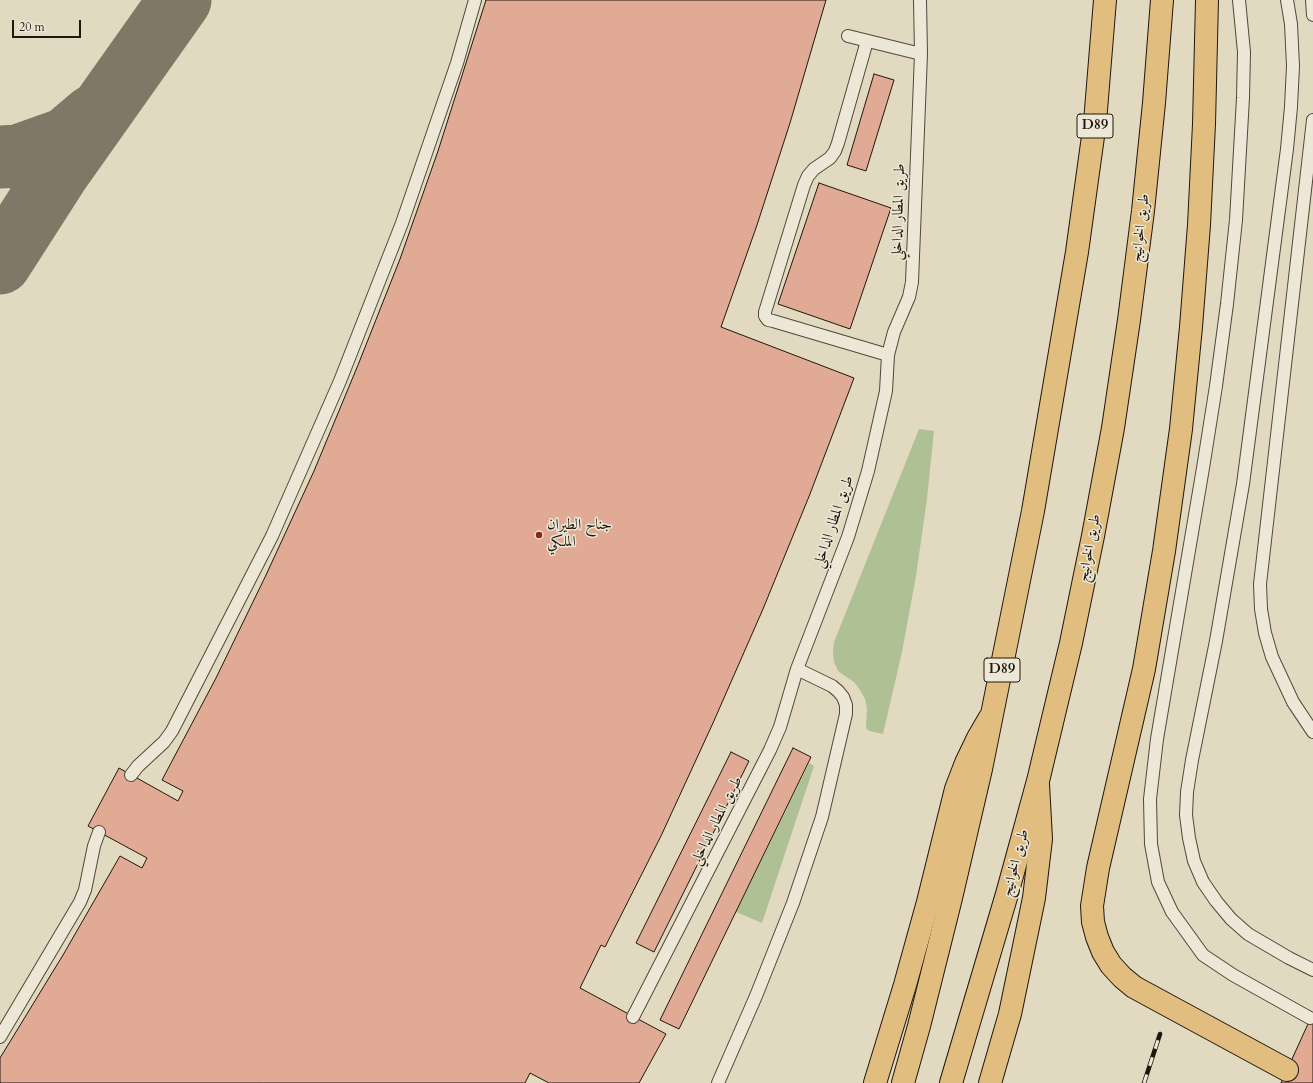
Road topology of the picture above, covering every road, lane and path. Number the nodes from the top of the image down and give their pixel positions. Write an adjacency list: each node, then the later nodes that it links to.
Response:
1 (475, 0): 18 (lane)
2 (920, 0): 12 (lane, طريق المطار الداخلي)
3 (1104, 0): 16 (main road, D89)
4 (1162, 0): 19 (main road, طريق الخوانيج)
5 (1206, 0): 25 (main road)
6 (1239, 0): 23 (lane)
7 (1287, 0): 21 (lane)
8 (1312, 0): 9 (lane)
9 (1313, 15)
10 (848, 36): 11 (lane)
11 (867, 41): 12 (lane); 14 (lane)
12 (921, 54): 14 (lane, طريق المطار الداخلي)
13 (1313, 120): 17 (lane)
14 (888, 355): 15 (lane, طريق المطار الداخلي)
15 (797, 669): 22 (lane, طريق المطار الداخلي); 26 (lane)
16 (993, 713): 27 (main road); 28 (main road, D89)
17 (1313, 732)
18 (131, 775)
19 (1038, 781): 29 (main road, طريق الخوانيج); 30 (main road)
20 (99, 832): 24 (lane)
21 (1313, 970)
22 (633, 1017)
23 (1310, 1018)
24 (0, 1037)
25 (1287, 1070)
26 (718, 1083)
27 (875, 1083)
28 (904, 1083)
29 (951, 1083)
30 (990, 1083)

